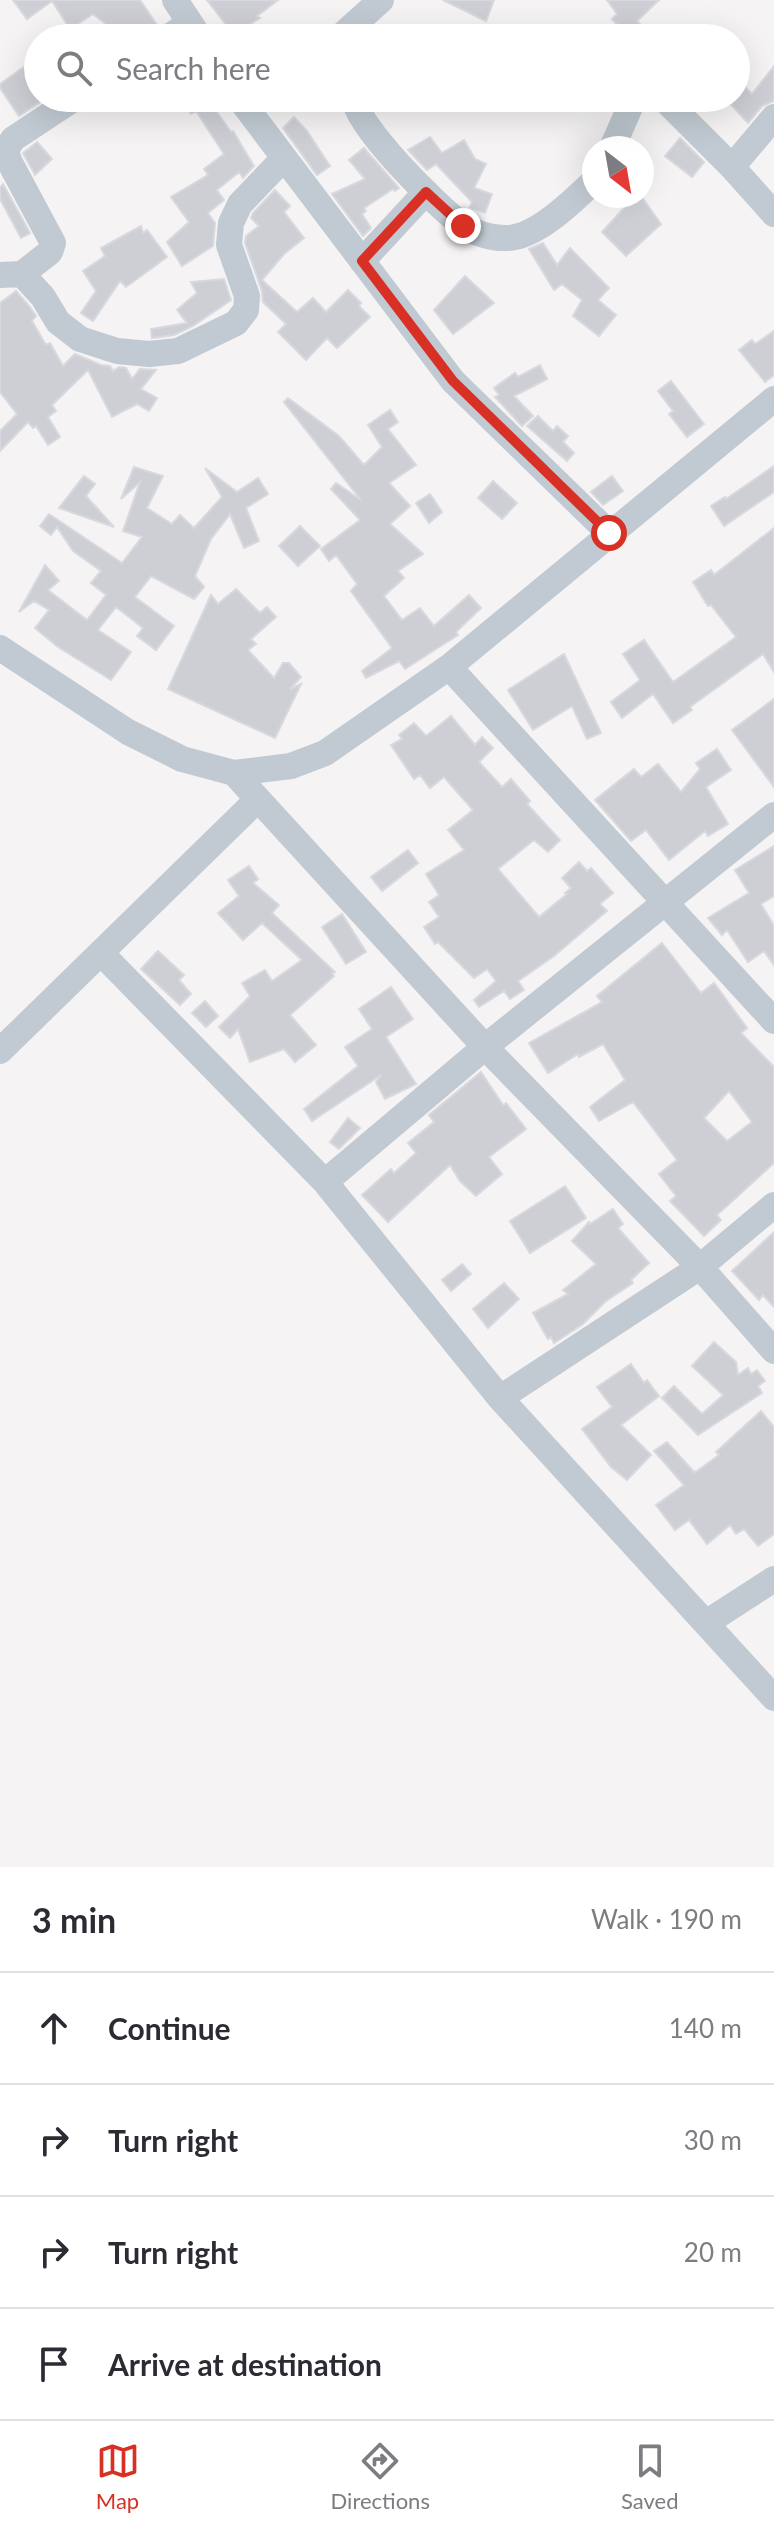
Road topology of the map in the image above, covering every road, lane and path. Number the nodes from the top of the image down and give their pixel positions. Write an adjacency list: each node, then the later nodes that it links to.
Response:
1 (175, 0): 3 (street)
2 (381, 0): 4 (street)
3 (191, 24)
4 (357, 24)
5 (54, 112): 18 (street)
6 (256, 112): 12 (street)
7 (359, 112): 14 (street)
8 (628, 112): 11 (street)
9 (677, 112): 13 (street)
10 (774, 117): 13 (street)
11 (617, 136)
12 (283, 159): 17 (street); 18 (street)
13 (732, 167): 16 (street)
14 (426, 192): 15 (street); 17 (street)
15 (582, 192)
16 (774, 214)
17 (362, 261): 20 (street)
18 (11, 274)
19 (774, 399): 20 (street)
20 (609, 533): 22 (street)
21 (0, 648): 23 (street)
22 (449, 667): 23 (street); 26 (street)
23 (234, 773): 24 (street)
24 (258, 799): 27 (street); 29 (street)
25 (774, 815): 26 (street)
26 (665, 903): 28 (street); 29 (street)
27 (101, 953): 30 (street); 31 (street)
28 (774, 1021)
29 (485, 1047): 31 (street); 33 (street)
30 (0, 1051)
31 (325, 1182): 35 (street)
32 (774, 1205): 33 (street)
33 (700, 1267): 34 (street); 35 (street)
34 (774, 1351)
35 (500, 1398): 37 (street)
36 (774, 1579): 37 (street)
37 (706, 1623): 38 (street)
38 (774, 1698)

